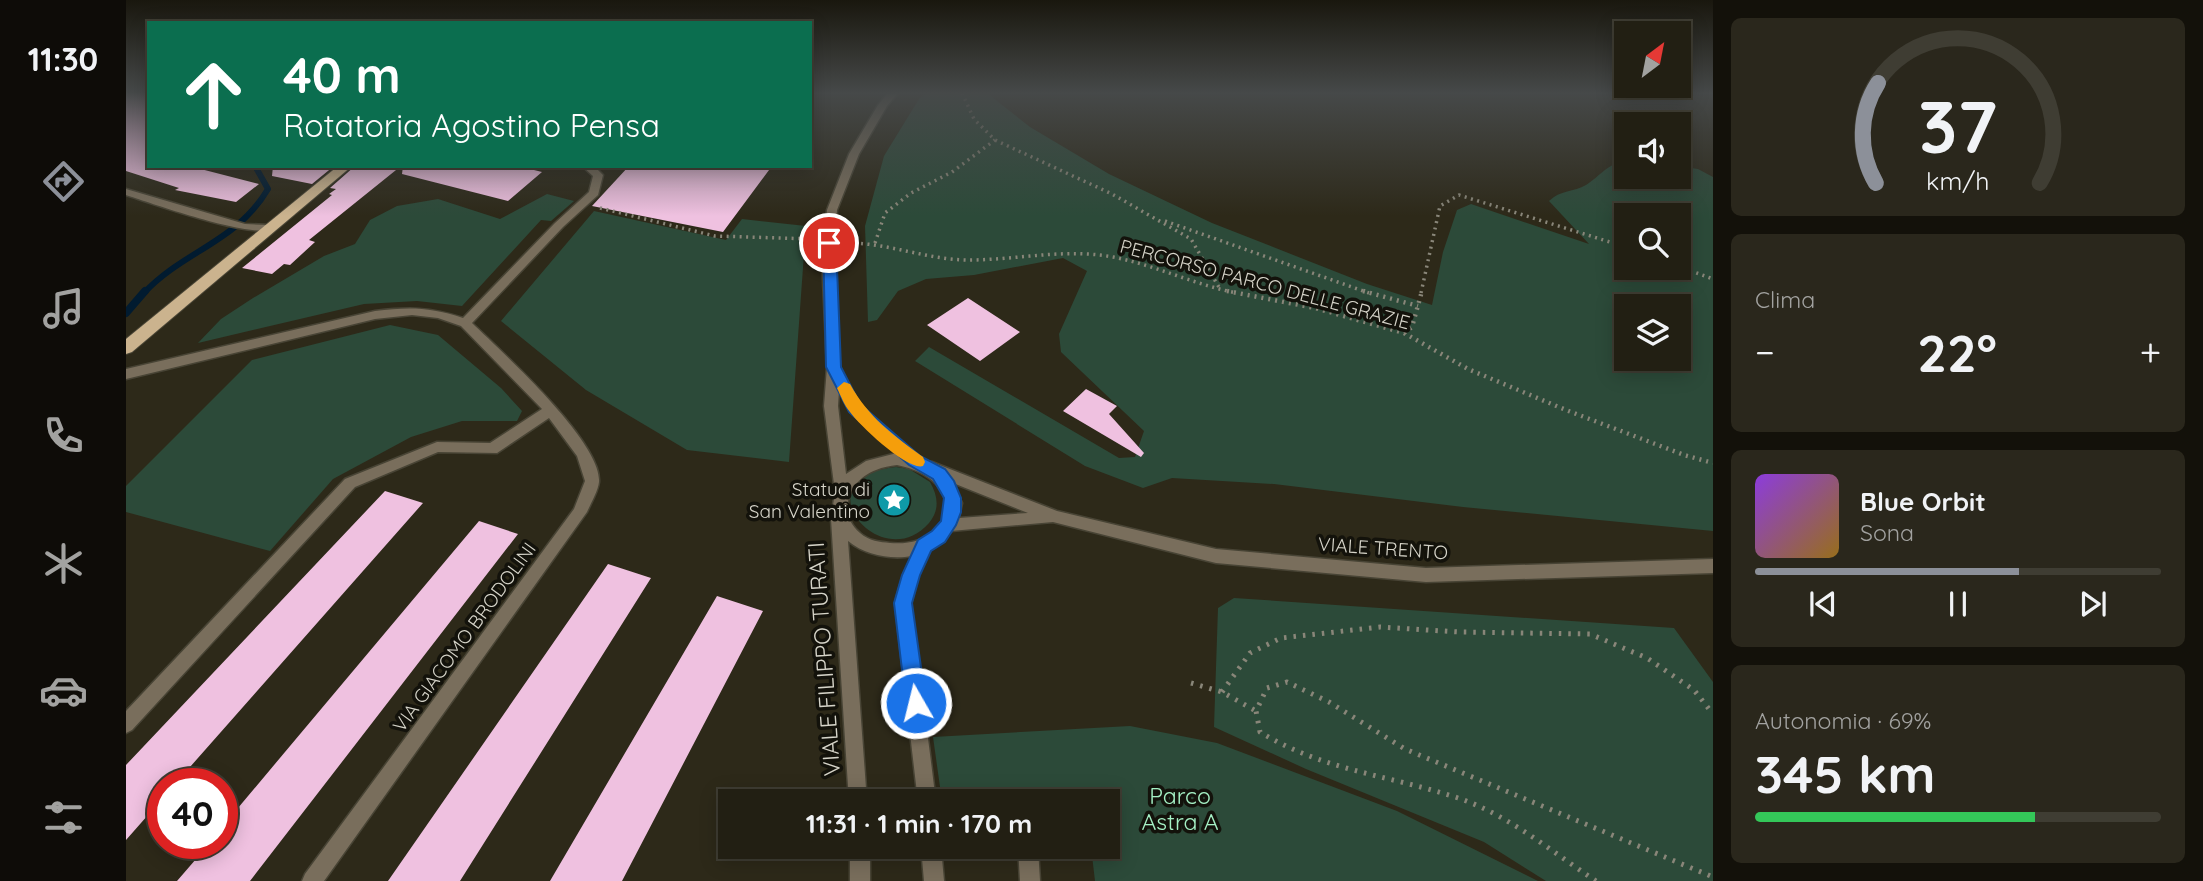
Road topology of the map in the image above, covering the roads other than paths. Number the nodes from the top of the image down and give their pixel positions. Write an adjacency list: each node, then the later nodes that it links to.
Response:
1 (866, 134): 8 (street)
2 (344, 168): 5 (main road)
3 (589, 168): 6 (street)
4 (126, 192): 5 (street)
5 (269, 228): 7 (main road)
6 (465, 323): 9 (street, VIA GIACOMO BRODOLINI); 10 (street, VIA GIACOMO BRODOLINI)
7 (126, 348)
8 (834, 367): 11 (street); 12 (street)
9 (126, 374)
10 (551, 410): 18 (street); 24 (street, VIA GIACOMO BRODOLINI)
11 (921, 463): 12 (street); 14 (street, VIALE TRENTO); 15 (street)
12 (841, 490): 13 (street)
13 (838, 514): 16 (street); 19 (street, VIALE FILIPPO TURATI)
14 (1055, 517): 15 (street, VIALE TRENTO); 17 (street, VIALE TRENTO)
15 (948, 525): 16 (street)
16 (925, 545): 20 (street)
17 (1713, 566)
18 (126, 724)
19 (857, 789)
20 (925, 789)
21 (860, 859): 25 (street)
22 (932, 859): 26 (street)
23 (1029, 859): 27 (street)
24 (313, 881)
25 (860, 881)
26 (934, 881)
27 (1030, 881)

